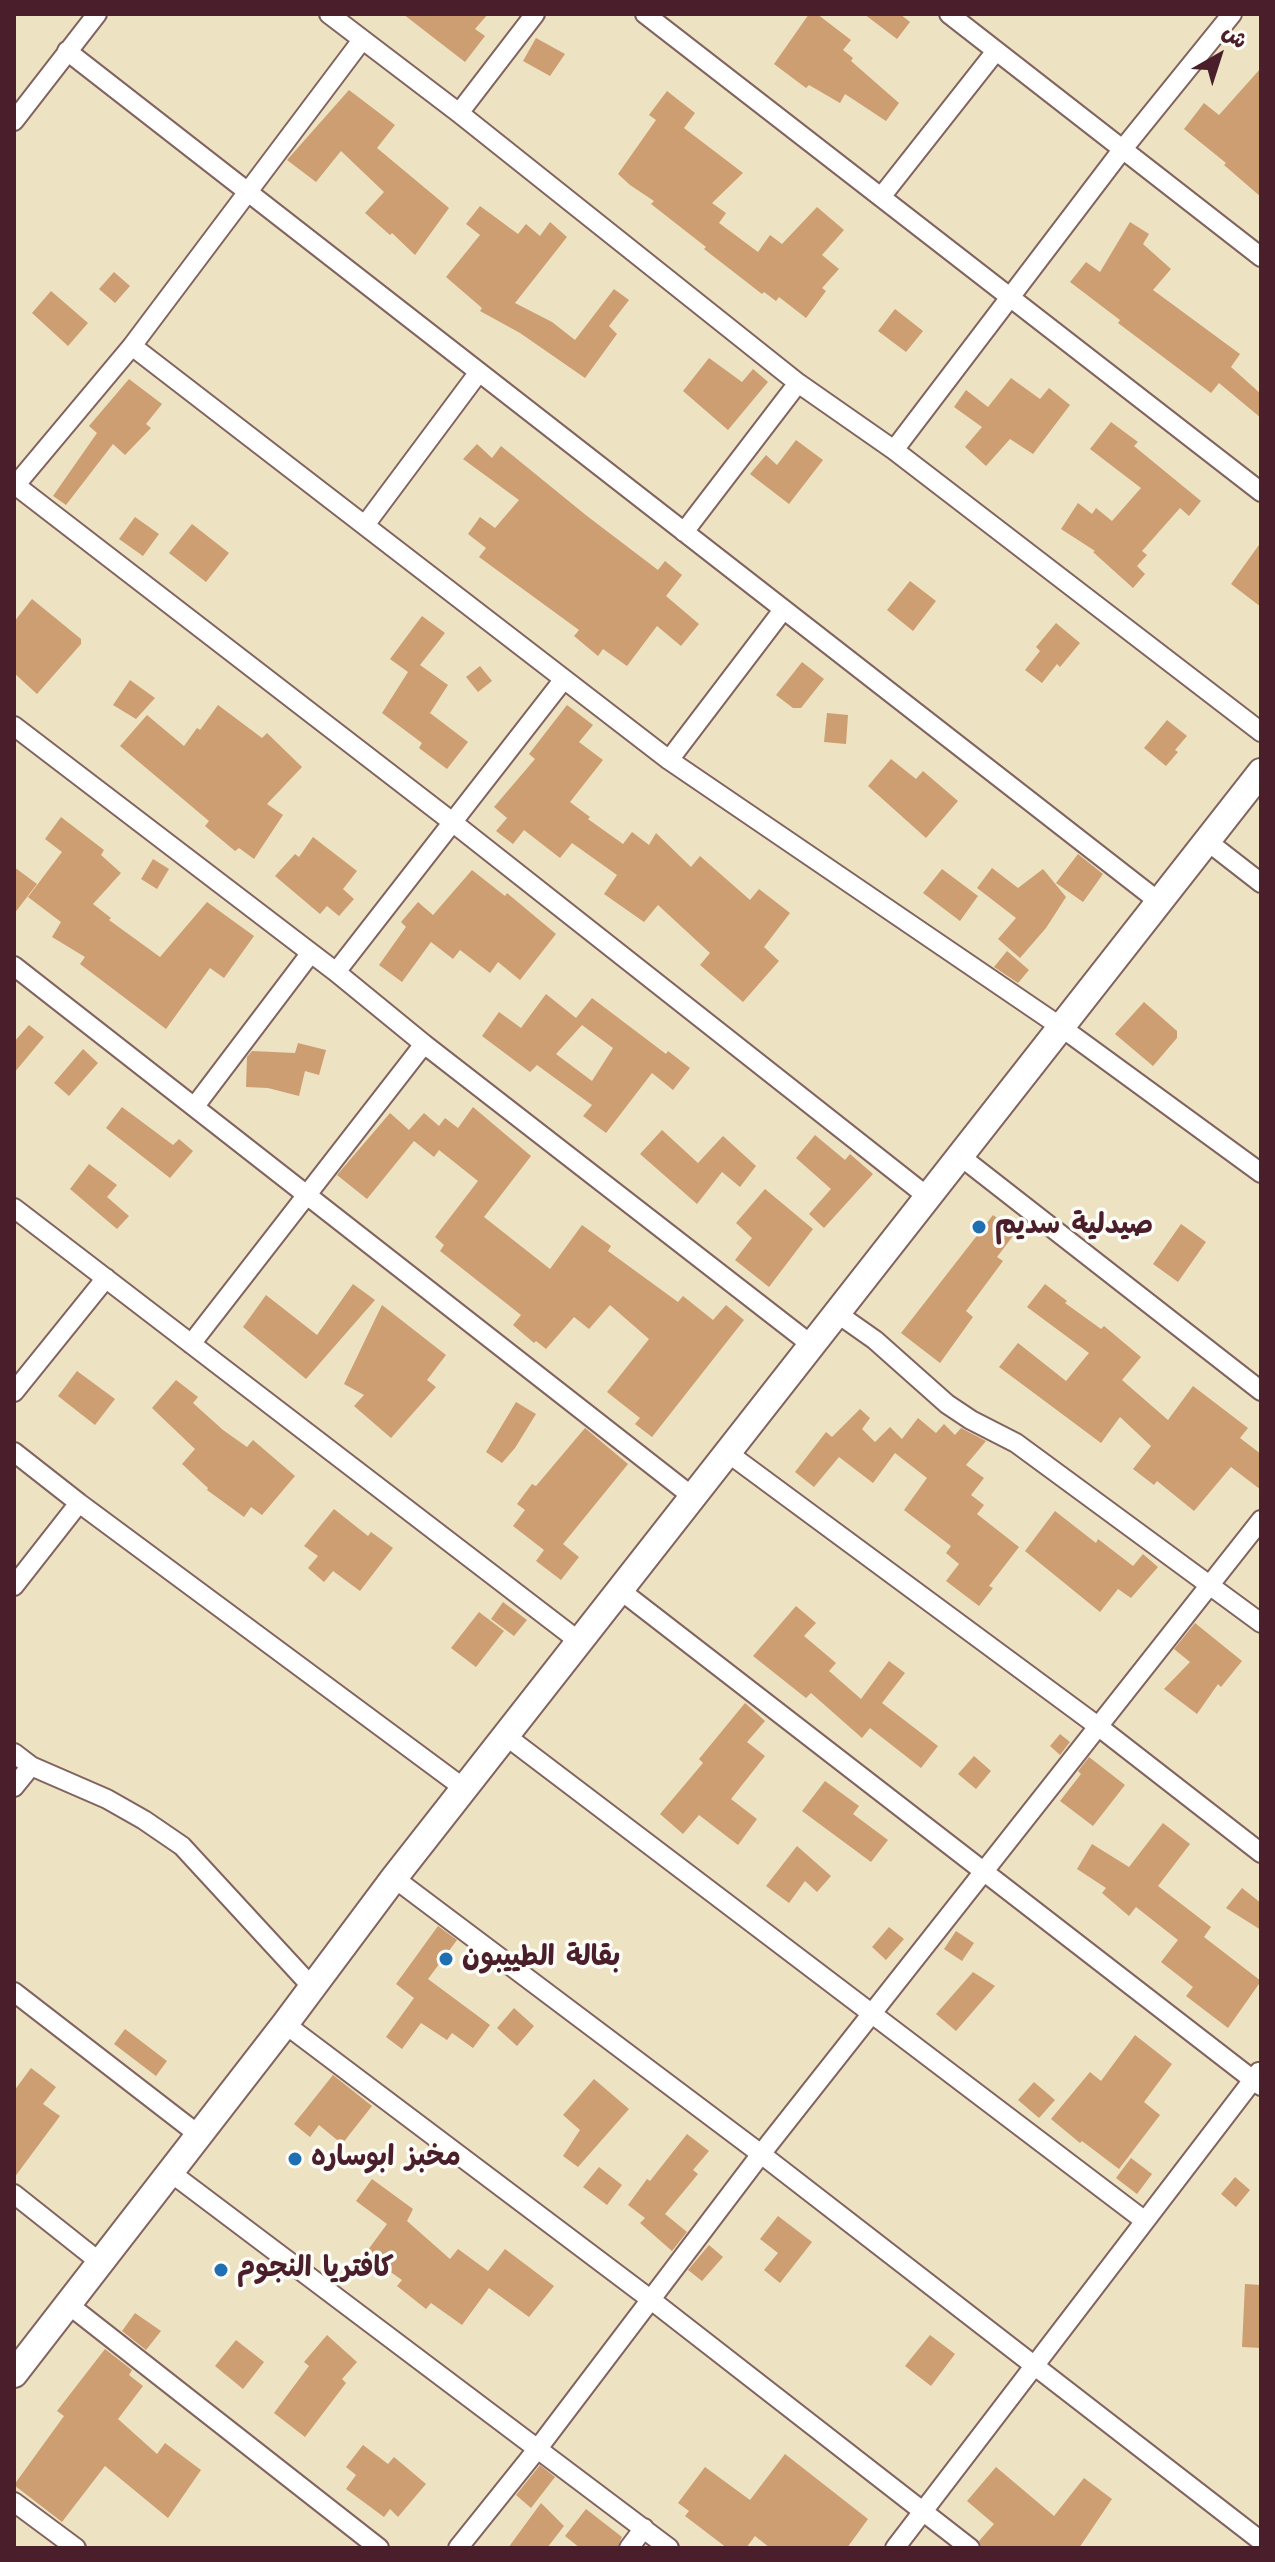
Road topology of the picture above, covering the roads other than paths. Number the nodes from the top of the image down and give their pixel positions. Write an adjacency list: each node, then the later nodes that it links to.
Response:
1 (97, 14): 8 (street)
2 (329, 14): 7 (street)
3 (535, 14): 10 (street)
4 (645, 14): 14 (street)
5 (949, 14): 9 (street)
6 (1232, 14): 12 (street)
7 (362, 40): 10 (street); 13 (street)
8 (67, 51): 11 (street); 13 (street)
9 (996, 51): 12 (street); 14 (street)
10 (459, 113): 19 (street)
11 (14, 121)
12 (1122, 150): 15 (street); 16 (street)
13 (248, 192): 17 (street); 18 (street)
14 (881, 197): 16 (street)
15 (1261, 257)
16 (1011, 297): 20 (street); 22 (street)
17 (132, 346): 21 (street); 23 (street)
18 (479, 372): 23 (street); 24 (street)
19 (798, 383): 20 (street); 24 (street)
20 (894, 450): 28 (street)
21 (14, 486): 31 (street)
22 (1261, 492)
23 (365, 525): 26 (street)
24 (684, 532): 25 (street)
25 (783, 610): 29 (street); 34 (street)
26 (564, 679): 29 (street); 31 (street)
27 (14, 726): 35 (street)
28 (1261, 732)
29 (669, 760): 38 (street)
30 (1261, 772): 32 (main road)
31 (451, 821): 37 (street); 44 (street)
32 (1207, 841): 33 (street); 34 (main road)
33 (1261, 883)
34 (1158, 901): 38 (main road)
35 (310, 954): 37 (street); 40 (street)
36 (14, 966): 40 (street)
37 (336, 972): 39 (street)
38 (1061, 1027): 41 (main road); 42 (street)
39 (424, 1044): 43 (street); 49 (street)
40 (195, 1106): 43 (street)
41 (960, 1156): 44 (main road); 50 (street)
42 (1261, 1173)
43 (308, 1195): 48 (street); 54 (street)
44 (928, 1197): 47 (main road)
45 (14, 1208): 46 (street)
46 (106, 1278): 48 (street); 51 (street)
47 (838, 1314): 49 (main road); 57 (street)
48 (191, 1344): 61 (street)
49 (813, 1346): 53 (main road)
50 (1261, 1391)
51 (14, 1392)
52 (14, 1452): 55 (street)
53 (728, 1453): 54 (main road); 62 (street)
54 (693, 1497): 59 (main road)
55 (79, 1503): 58 (street); 67 (street)
56 (1261, 1520): 57 (street)
57 (1211, 1584): 60 (street); 62 (street)
58 (14, 1586)
59 (620, 1590): 61 (main road); 69 (street)
60 (1261, 1623)
61 (580, 1642): 63 (main road)
62 (1099, 1727): 68 (street); 69 (street)
63 (506, 1736): 67 (main road); 73 (street)
64 (14, 1753): 65 (street)
65 (31, 1766): 66 (street); 71 (street)
66 (14, 1787)
67 (465, 1789): 70 (main road)
68 (1261, 1853)
69 (985, 1872): 73 (street); 75 (street)
70 (394, 1878): 71 (main road); 77 (street)
71 (312, 1987): 74 (main road)
72 (14, 1992): 76 (street)
73 (871, 2013): 77 (street); 80 (street)
74 (285, 2024): 76 (main road); 82 (street)
75 (1259, 2078): 80 (street)
76 (199, 2135): 78 (main road)
77 (761, 2154): 82 (street); 85 (street)
78 (170, 2172): 81 (main road); 86 (street)
79 (14, 2194): 81 (street)
80 (1145, 2221): 85 (street)
81 (101, 2263): 83 (main road)
82 (650, 2299): 86 (street); 88 (street)
83 (69, 2305): 84 (main road); 92 (street)
84 (17, 2365)
85 (1036, 2366): 88 (street); 90 (street)
86 (539, 2447): 89 (street); 93 (street)
87 (14, 2502): 91 (street)
88 (923, 2510): 96 (street); 97 (street)
89 (644, 2528): 94 (street); 95 (street)
90 (1261, 2541)
91 (76, 2548)
92 (379, 2548)
93 (458, 2548)
94 (629, 2548)
95 (669, 2548)
96 (895, 2548)
97 (970, 2548)

